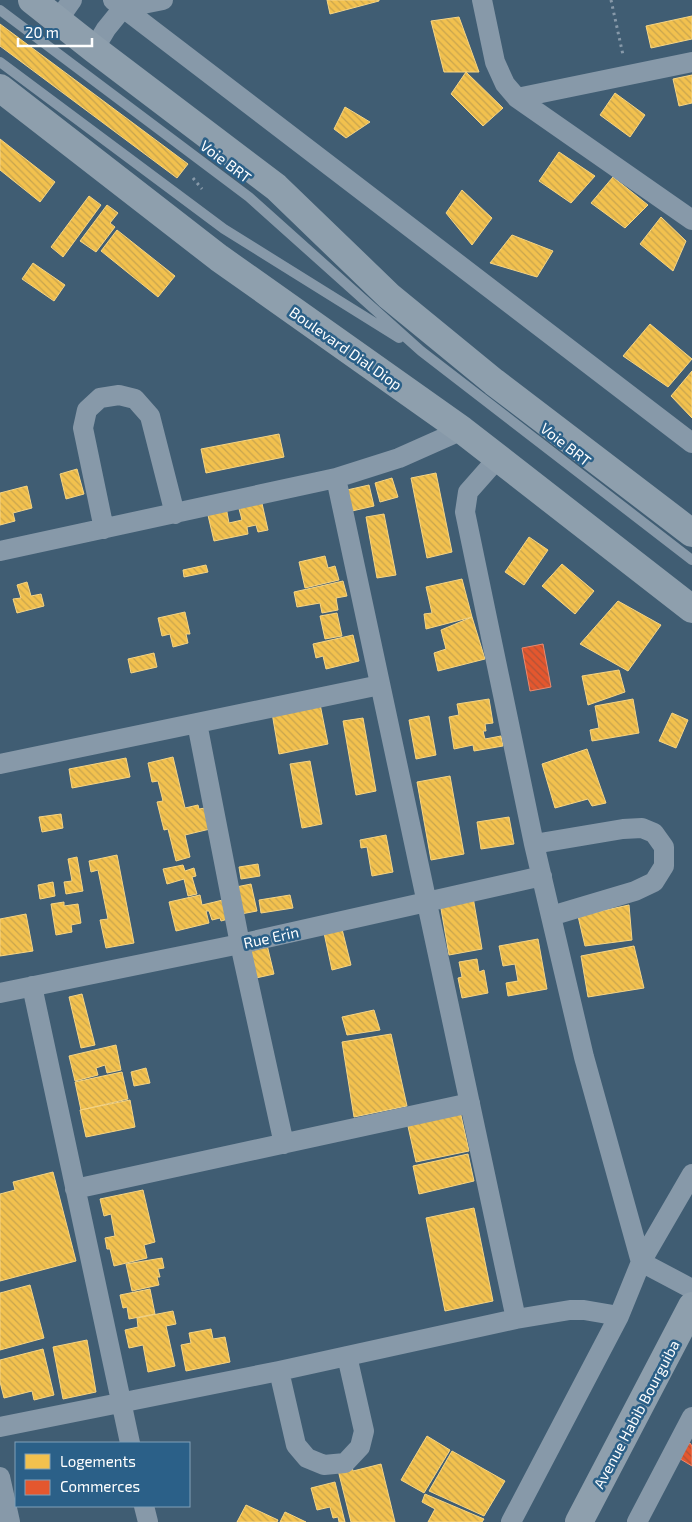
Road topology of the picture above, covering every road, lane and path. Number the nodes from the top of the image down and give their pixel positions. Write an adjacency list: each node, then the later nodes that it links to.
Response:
1 (32, 0): 7 (street)
2 (163, 0): 5 (street)
3 (482, 0): 13 (street)
4 (611, 0): 11 (path)
5 (118, 4): 8 (street); 17 (street)
6 (0, 10): 15 (lane, Voie BRT)
7 (65, 10): 8 (street)
8 (94, 49): 22 (street)
9 (0, 62): 15 (lane, Voie BRT)
10 (692, 62): 11 (street)
11 (628, 75): 13 (street)
12 (0, 88): 16 (street, Boulevard Dial Diop)
13 (517, 98): 14 (street)
14 (692, 220)
15 (421, 351): 24 (lane, Voie BRT)
16 (462, 430): 18 (street, Boulevard Dial Diop); 19 (street)
17 (692, 443)
18 (498, 458): 25 (street, Boulevard Dial Diop); 29 (street)
19 (336, 478): 20 (street); 26 (street)
20 (175, 514): 21 (street); 21 (street)
21 (104, 529): 23 (street)
22 (692, 533)
23 (0, 551)
24 (692, 560)
25 (692, 609)
26 (380, 685): 27 (street); 31 (street)
27 (196, 724): 28 (street); 33 (street)
28 (0, 764)
29 (534, 844): 30 (street); 32 (street)
30 (542, 876): 31 (street, Rue Erin); 32 (street)
31 (426, 902): 33 (street, Rue Erin); 36 (street)
32 (551, 916): 40 (street)
33 (240, 944): 34 (street, Rue Erin); 37 (street)
34 (32, 986): 35 (street, Rue Erin); 39 (street)
35 (0, 993)
36 (470, 1103): 37 (street); 44 (street)
37 (284, 1144): 39 (street)
38 (692, 1174): 40 (street)
39 (75, 1189): 47 (street)
40 (641, 1262): 41 (street); 43 (street)
41 (692, 1288)
42 (692, 1306): 56 (street, Avenue Habib Bourguiba)
43 (619, 1316): 44 (street); 55 (street)
44 (516, 1319): 45 (street)
45 (348, 1356): 46 (street); 46 (street)
46 (279, 1372): 47 (street)
47 (121, 1402): 49 (street); 50 (street)
48 (692, 1417): 57 (street)
49 (0, 1427)
50 (130, 1442)
51 (0, 1478): 53 (street)
52 (144, 1507): 54 (street)
53 (10, 1522)
54 (148, 1522)
55 (511, 1522)
56 (579, 1522)
57 (636, 1522)

